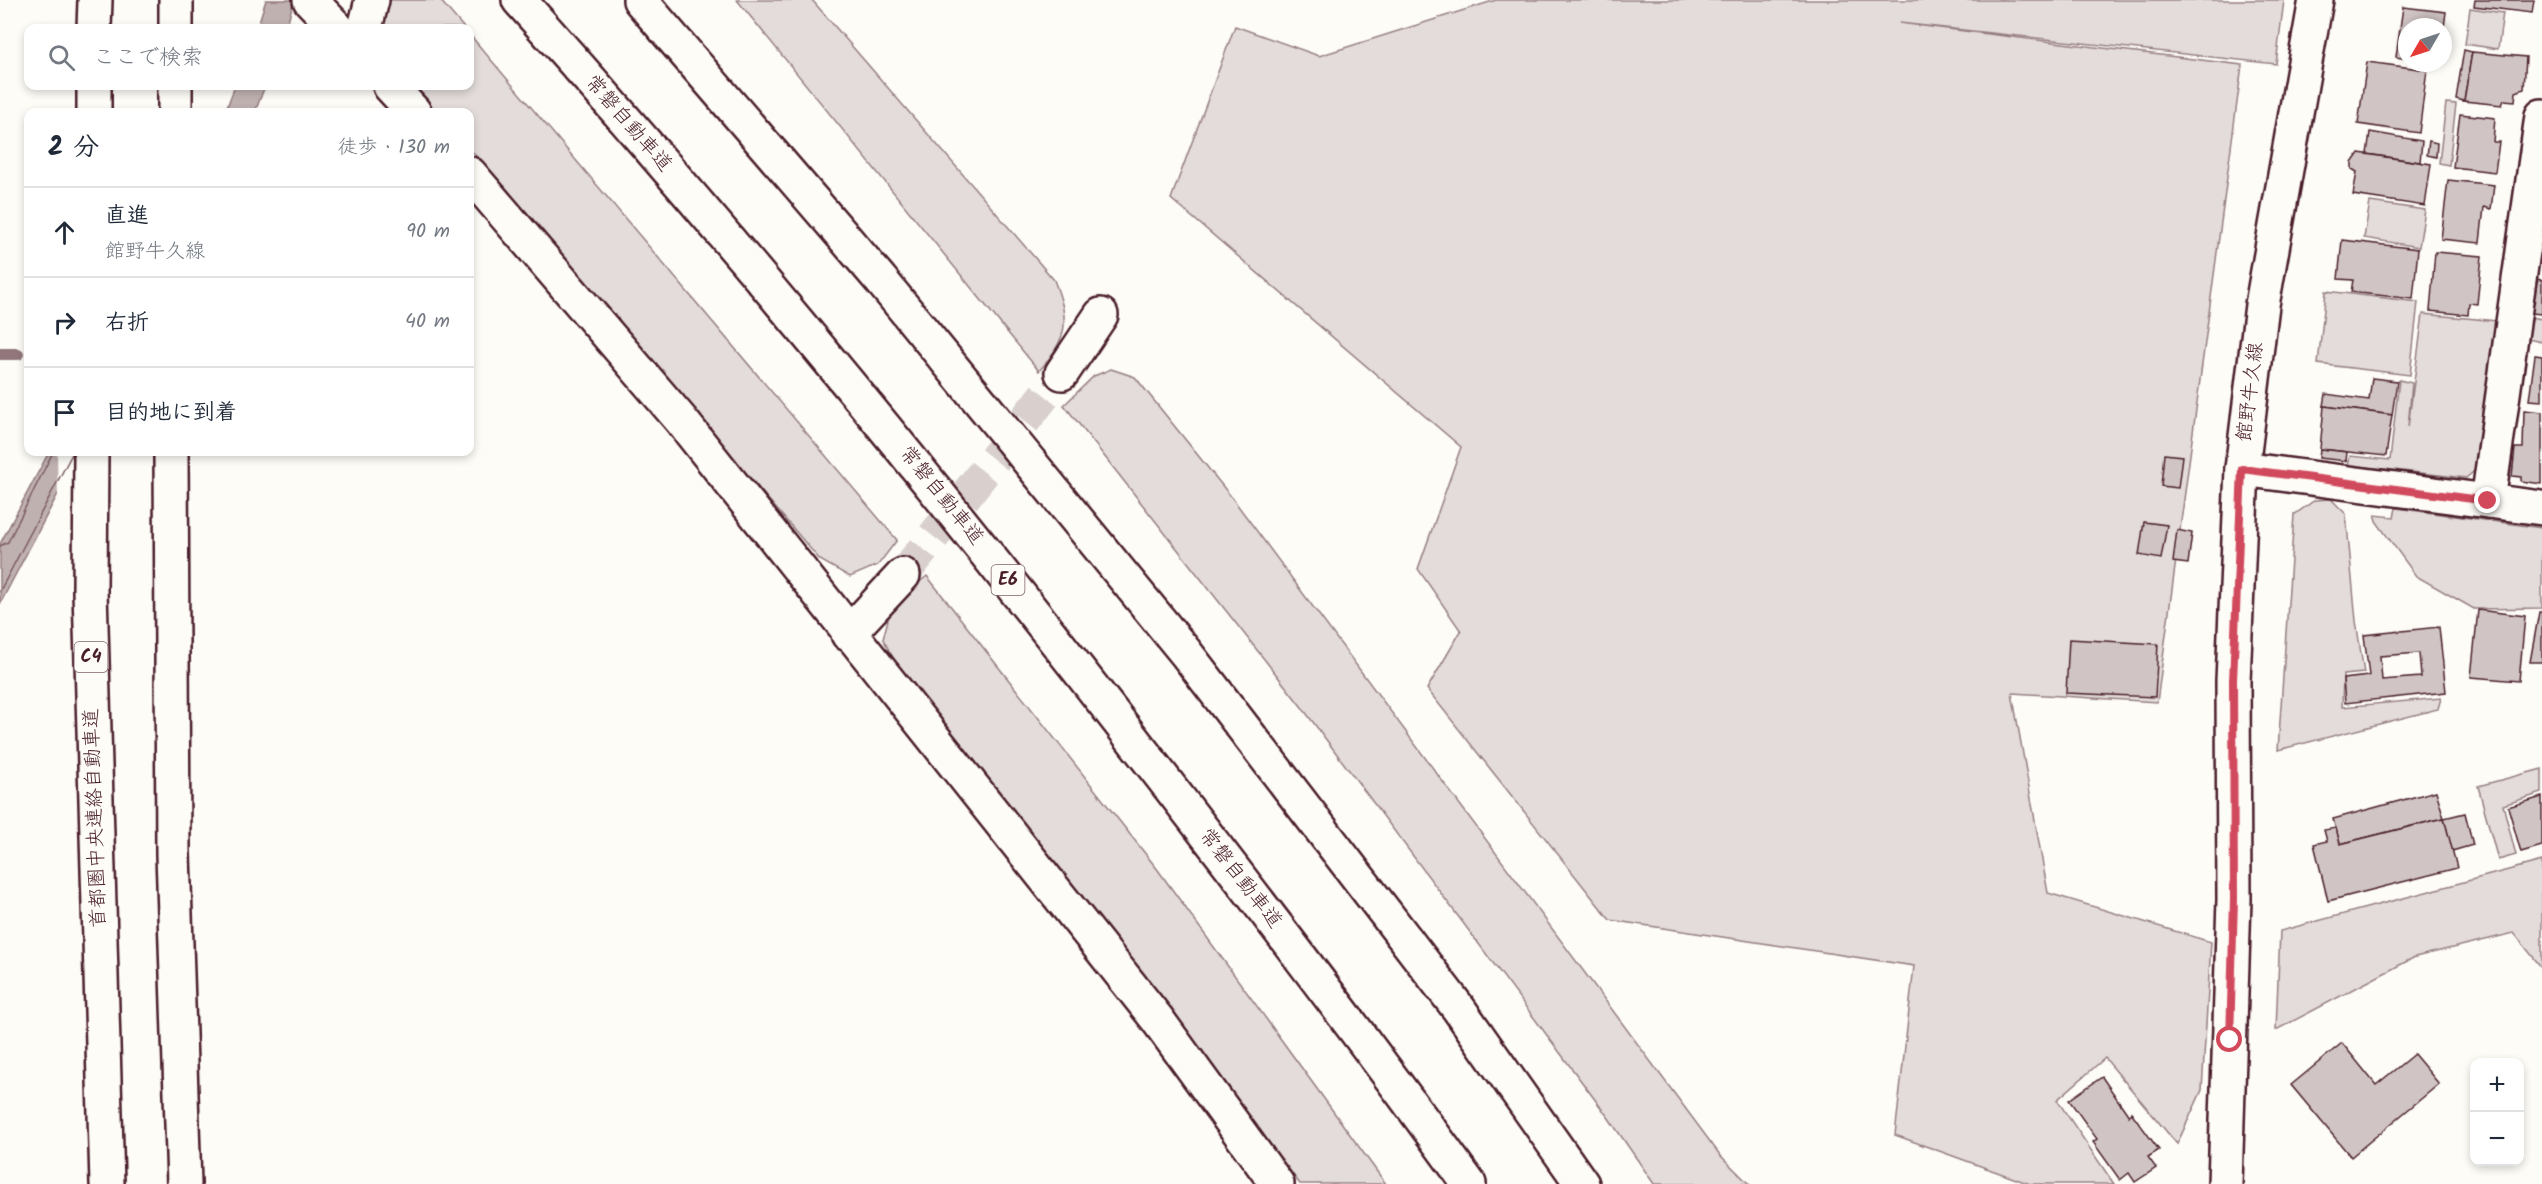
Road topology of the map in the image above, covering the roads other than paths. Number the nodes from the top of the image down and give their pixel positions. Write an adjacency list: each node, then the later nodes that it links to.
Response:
1 (95, 0): 7 (main road)
2 (176, 0): 8 (main road)
3 (372, 0): 9 (main road)
4 (519, 0): 30 (main road, 常磐自動車道 / E6)
5 (640, 0): 31 (main road)
6 (2316, 0): 22 (main road, 館野牛久線)
7 (94, 24)
8 (176, 24)
9 (366, 24)
10 (94, 90): 13 (main road)
11 (175, 90): 14 (main road)
12 (394, 90): 15 (main road)
13 (94, 108)
14 (175, 108)
15 (410, 108)
16 (2542, 116): 23 (main road)
17 (474, 179): 26 (main road)
18 (1101, 315): 19 (main road)
19 (1062, 373)
20 (91, 456): 27 (main road, 首都圏中央連絡自動車道 / C4)
21 (171, 456): 28 (main road)
22 (2242, 469): 23 (main road); 32 (main road, 館野牛久線)
23 (2488, 501): 24 (main road)
24 (2542, 508)
25 (903, 575): 26 (main road)
26 (848, 634): 29 (main road)
27 (107, 1184)
28 (184, 1184)
29 (1277, 1184)
30 (1469, 1184)
31 (1582, 1184)
32 (2225, 1184)

